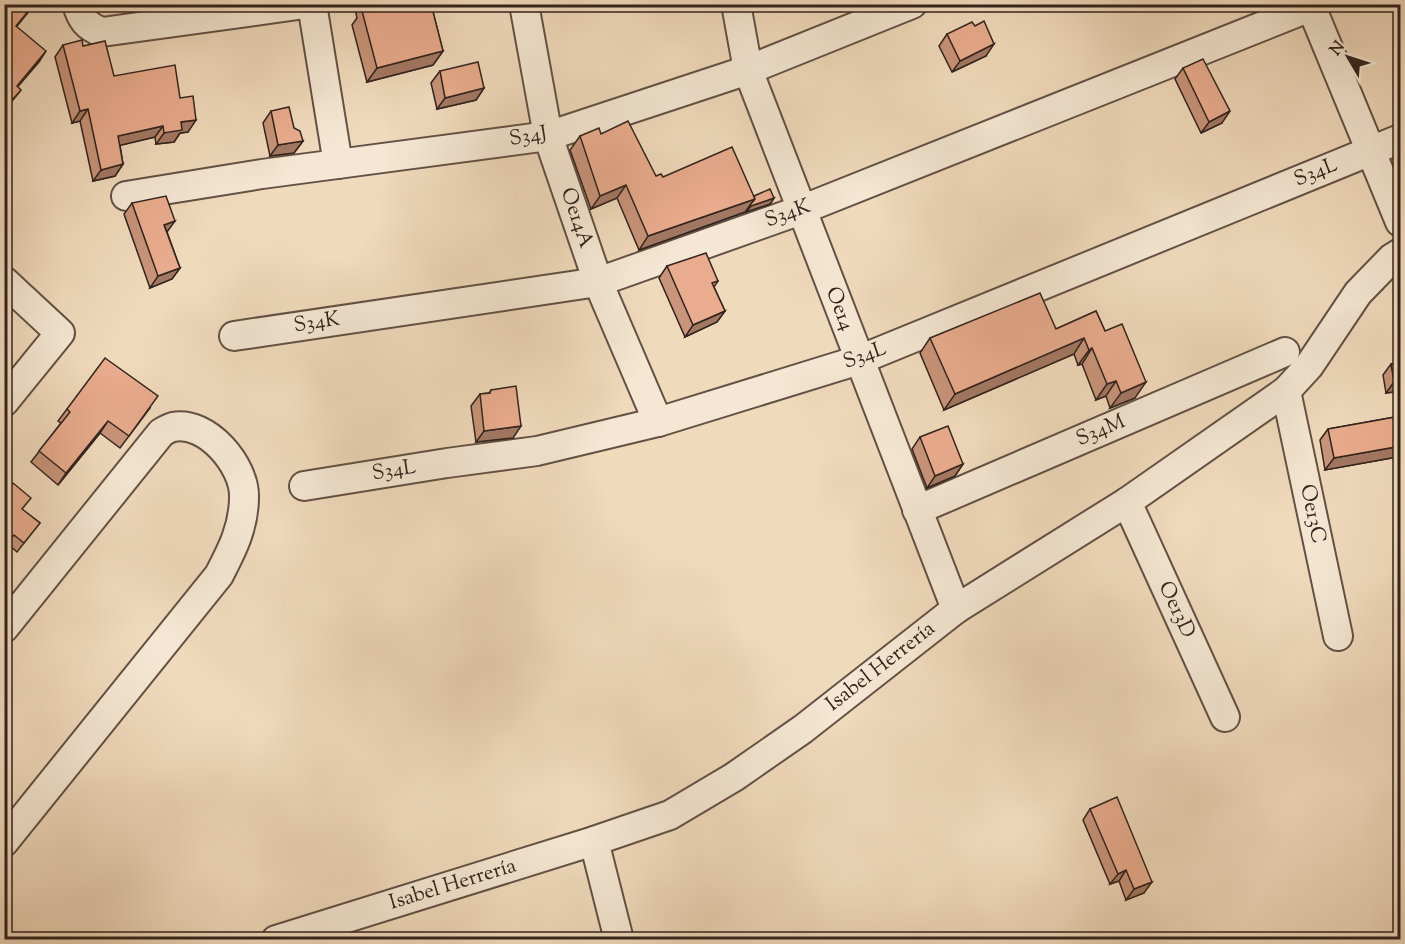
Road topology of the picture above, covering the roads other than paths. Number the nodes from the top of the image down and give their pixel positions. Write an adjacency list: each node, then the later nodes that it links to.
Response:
1 (77, 4): 2 (street)
2 (305, 4)
3 (312, 4): 12 (street)
4 (524, 4): 9 (street, Oe14A)
5 (736, 4): 8 (street, Oe14)
6 (912, 4): 8 (street, S34J)
7 (1313, 5): 11 (street); 14 (street, S34K)
8 (747, 70): 9 (street, S34J); 14 (street, Oe14)
9 (548, 136): 12 (street, S34J); 18 (street, Oe14A)
10 (1401, 139): 11 (street, S34L)
11 (1371, 151): 15 (street); 21 (street, S34L)
12 (338, 164): 13 (street, S34J)
13 (126, 196)
14 (801, 210): 18 (street, S34K); 21 (street, Oe14)
15 (1401, 222)
16 (1401, 253): 22 (street, Isabel Herrería)
17 (4, 281): 23 (street)
18 (598, 282): 19 (street, S34K); 24 (street, Oe14A)
19 (234, 336)
20 (1284, 352): 27 (street, S34M)
21 (859, 360): 24 (street, S34L); 27 (street, Oe14)
22 (1286, 391): 26 (street, Isabel Herrería); 30 (street, Oe13C)
23 (4, 402)
24 (658, 422): 25 (street, S34L)
25 (304, 486)
26 (1127, 502): 28 (street, Isabel Herrería); 31 (street, Oe13D)
27 (917, 510): 28 (street, Oe14)
28 (956, 609): 32 (street, Isabel Herrería)
29 (4, 628): 33 (street)
30 (1338, 636)
31 (1225, 717)
32 (594, 841): 34 (street, Isabel Herrería); 35 (street)
33 (4, 842)
34 (276, 939)
35 (619, 939)

